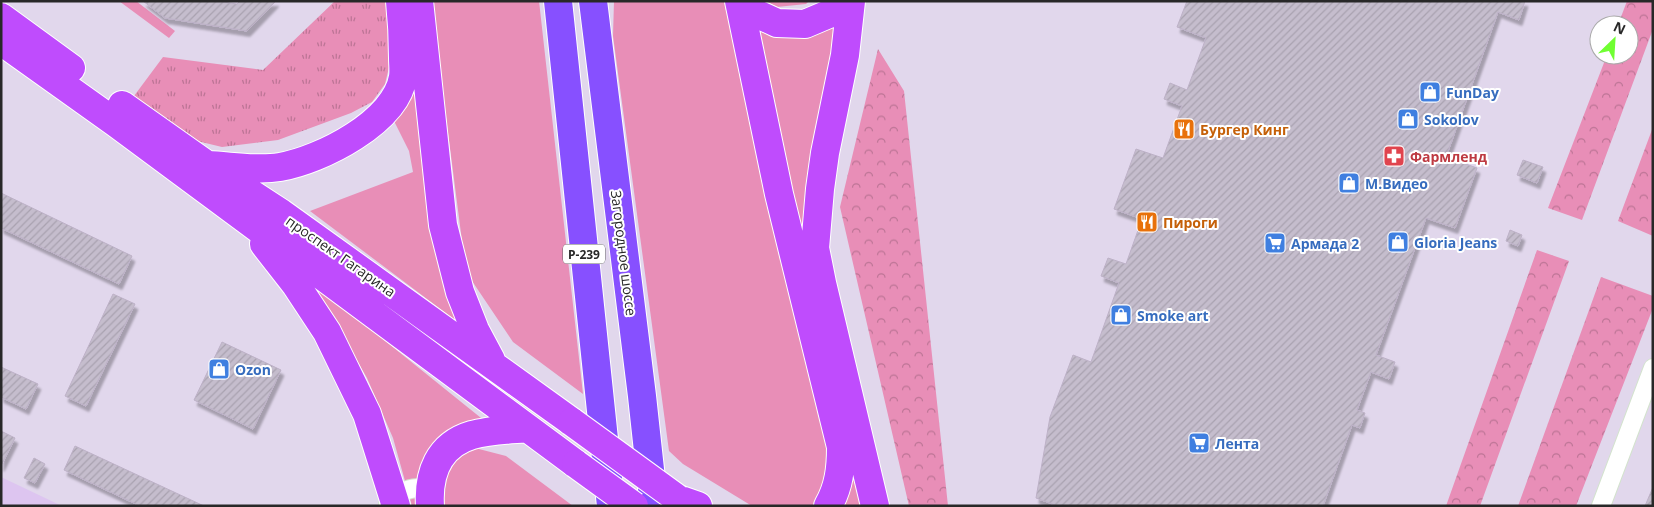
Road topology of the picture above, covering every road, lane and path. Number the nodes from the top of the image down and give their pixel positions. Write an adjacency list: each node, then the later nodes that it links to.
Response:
1 (400, 1): 12 (main road)
2 (419, 1): 14 (main road)
3 (558, 1): 20 (highway, Р-239)
4 (593, 1): 10 (highway, Загородное шоссе / Р-239)
5 (602, 1): 10 (main road)
6 (844, 1): 8 (main road)
7 (851, 1): 23 (main road)
8 (740, 3): 22 (main road)
9 (1, 17): 12 (main road, проспект Гагарина)
10 (596, 30): 19 (highway, Загородное шоссе / Р-239)
11 (1, 41): 13 (main road, проспект Гагарина)
12 (207, 165): 14 (main road, проспект Гагарина)
13 (243, 217): 16 (main road, проспект Гагарина); 18 (main road)
14 (494, 365): 19 (main road, проспект Гагарина, bridge)
15 (1653, 368): 24 (street)
16 (527, 428): 17 (main road); 21 (main road, проспект Гагарина, bridge)
17 (429, 497): 18 (street)
18 (393, 503)
19 (679, 504)
20 (611, 506)
21 (634, 506)
22 (828, 506)
23 (875, 506)
24 (1601, 506)

